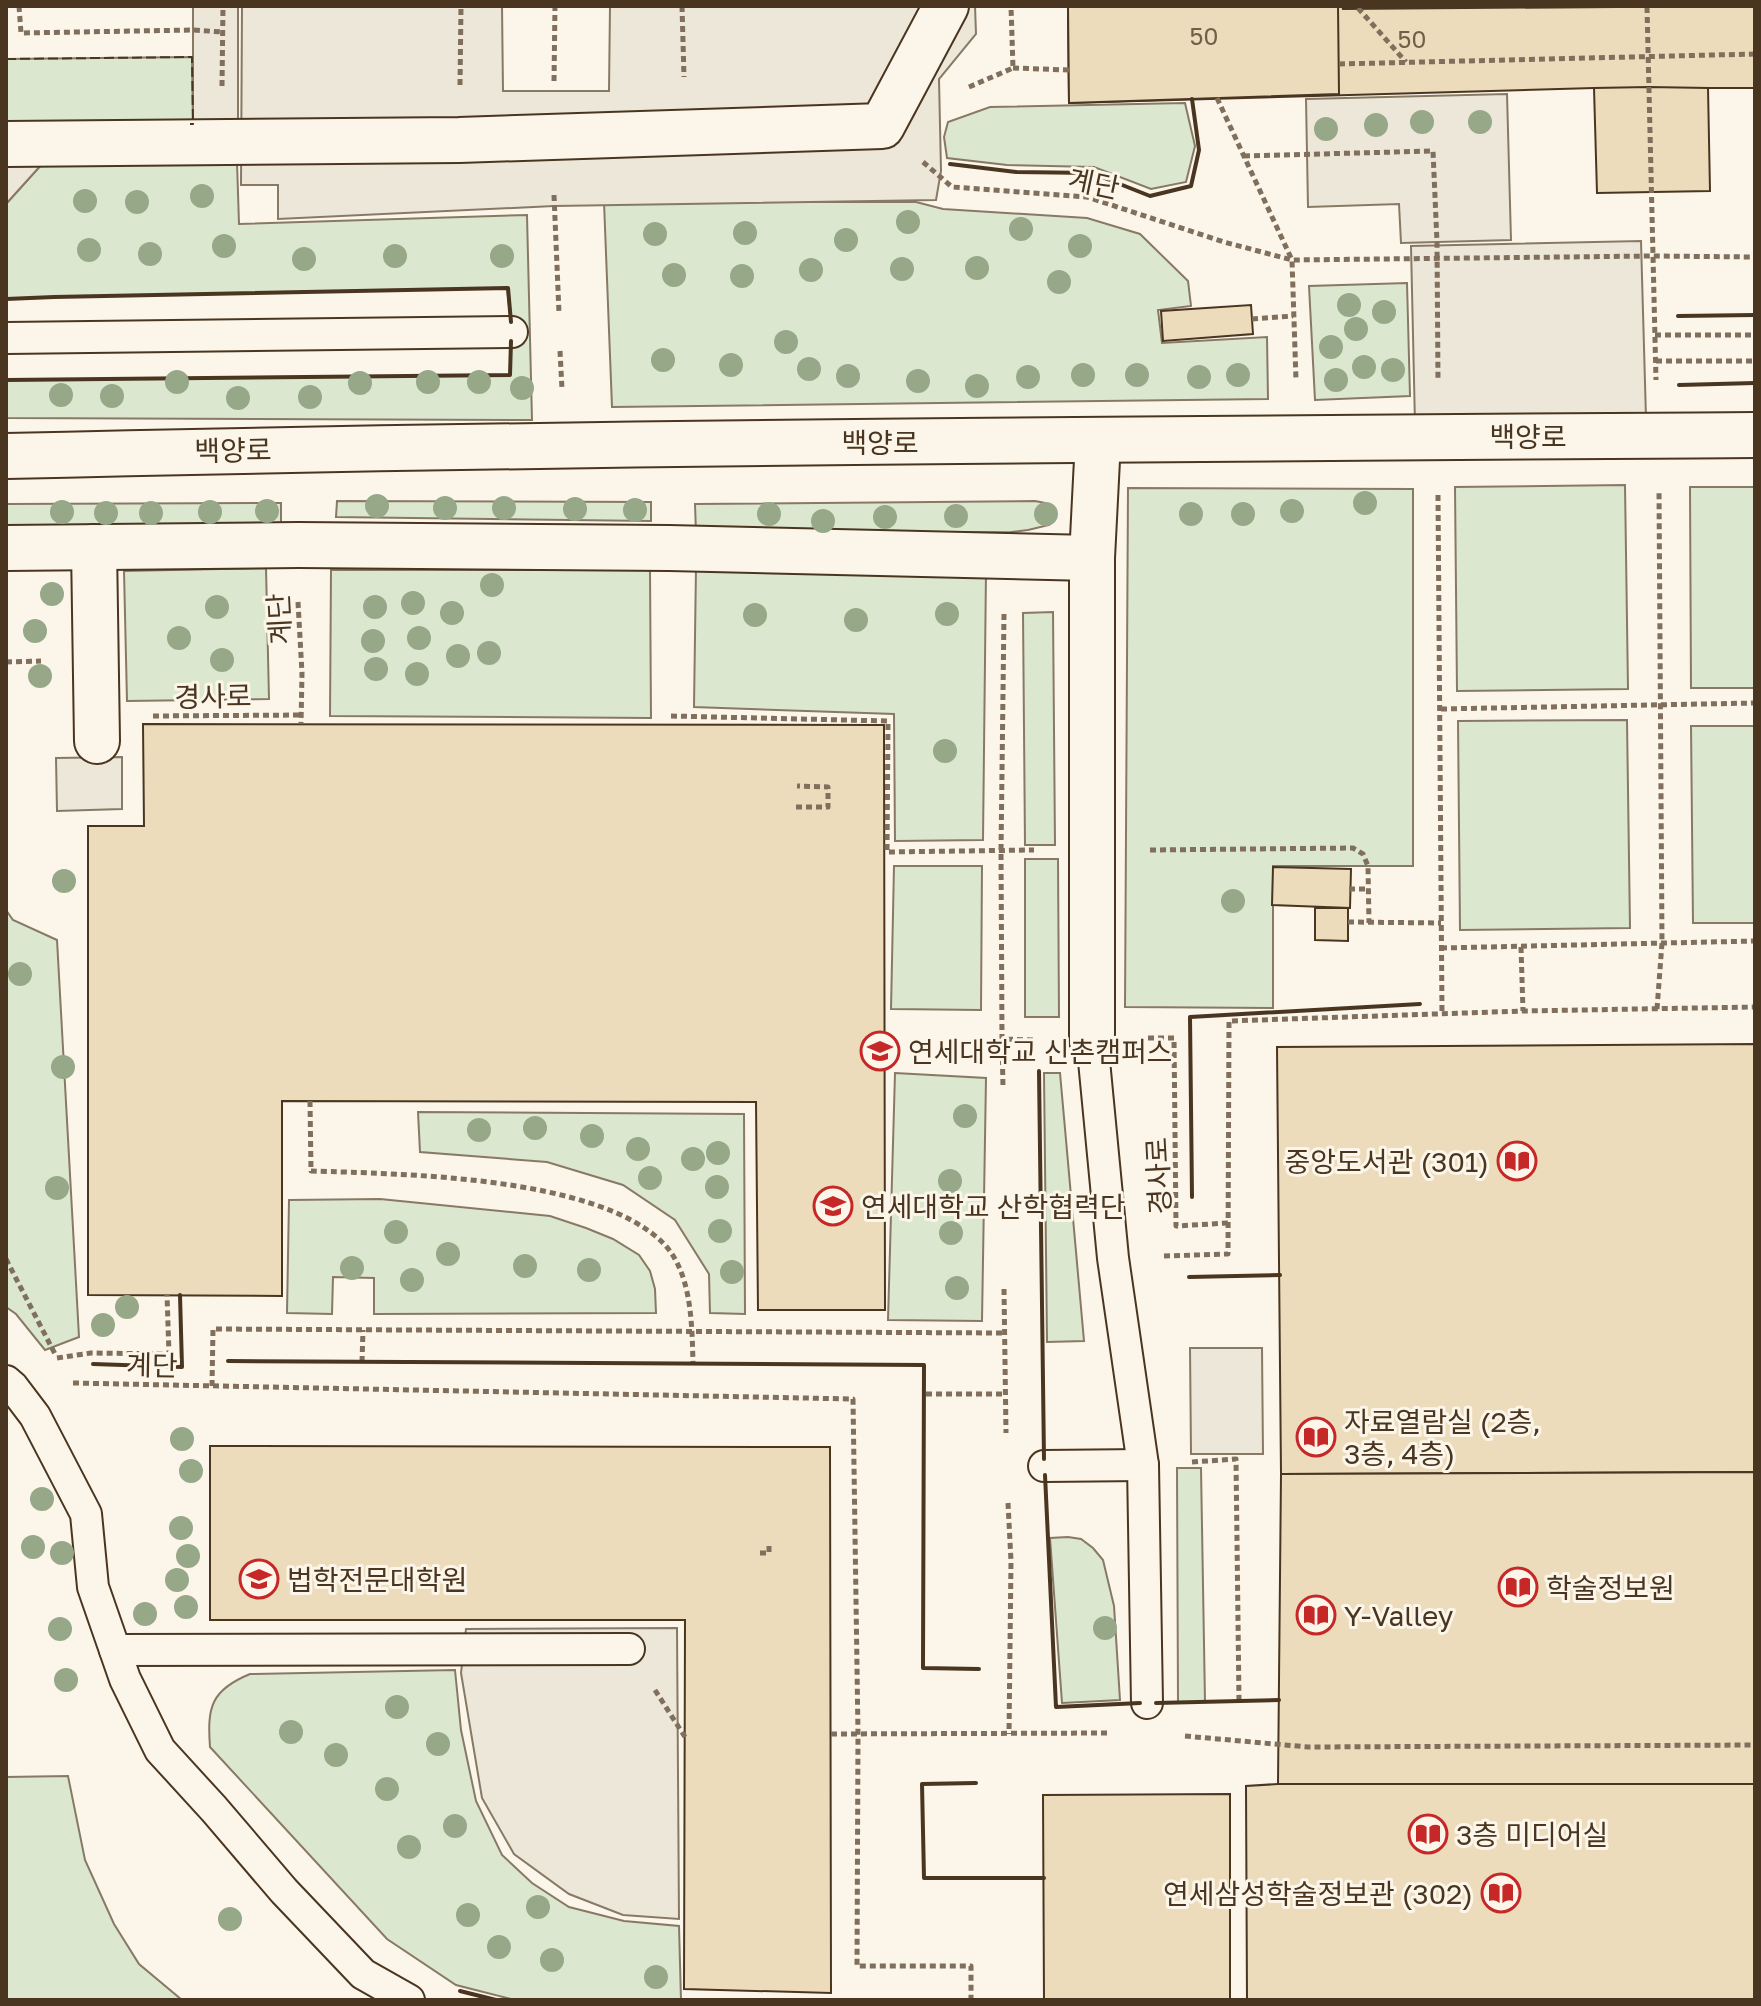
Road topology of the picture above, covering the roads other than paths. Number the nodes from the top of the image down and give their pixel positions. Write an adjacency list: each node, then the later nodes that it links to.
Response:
1 (946, 6): 2 (street)
2 (6, 144)
3 (512, 332): 4 (lane)
4 (6, 338)
5 (1755, 435): 6 (street, 백양로)
6 (1098, 440): 7 (street, 백양로); 10 (street)
7 (6, 456)
8 (94, 547): 9 (street); 10 (street); 11 (street)
9 (6, 548)
10 (1092, 558): 12 (street)
11 (97, 741)
12 (1092, 1040): 14 (lane)
13 (6, 1381): 17 (lane)
14 (1143, 1465): 15 (lane); 18 (lane)
15 (1044, 1466)
16 (629, 1649): 17 (lane)
17 (115, 1650): 19 (lane)
18 (1147, 1703)
19 (409, 2000)

